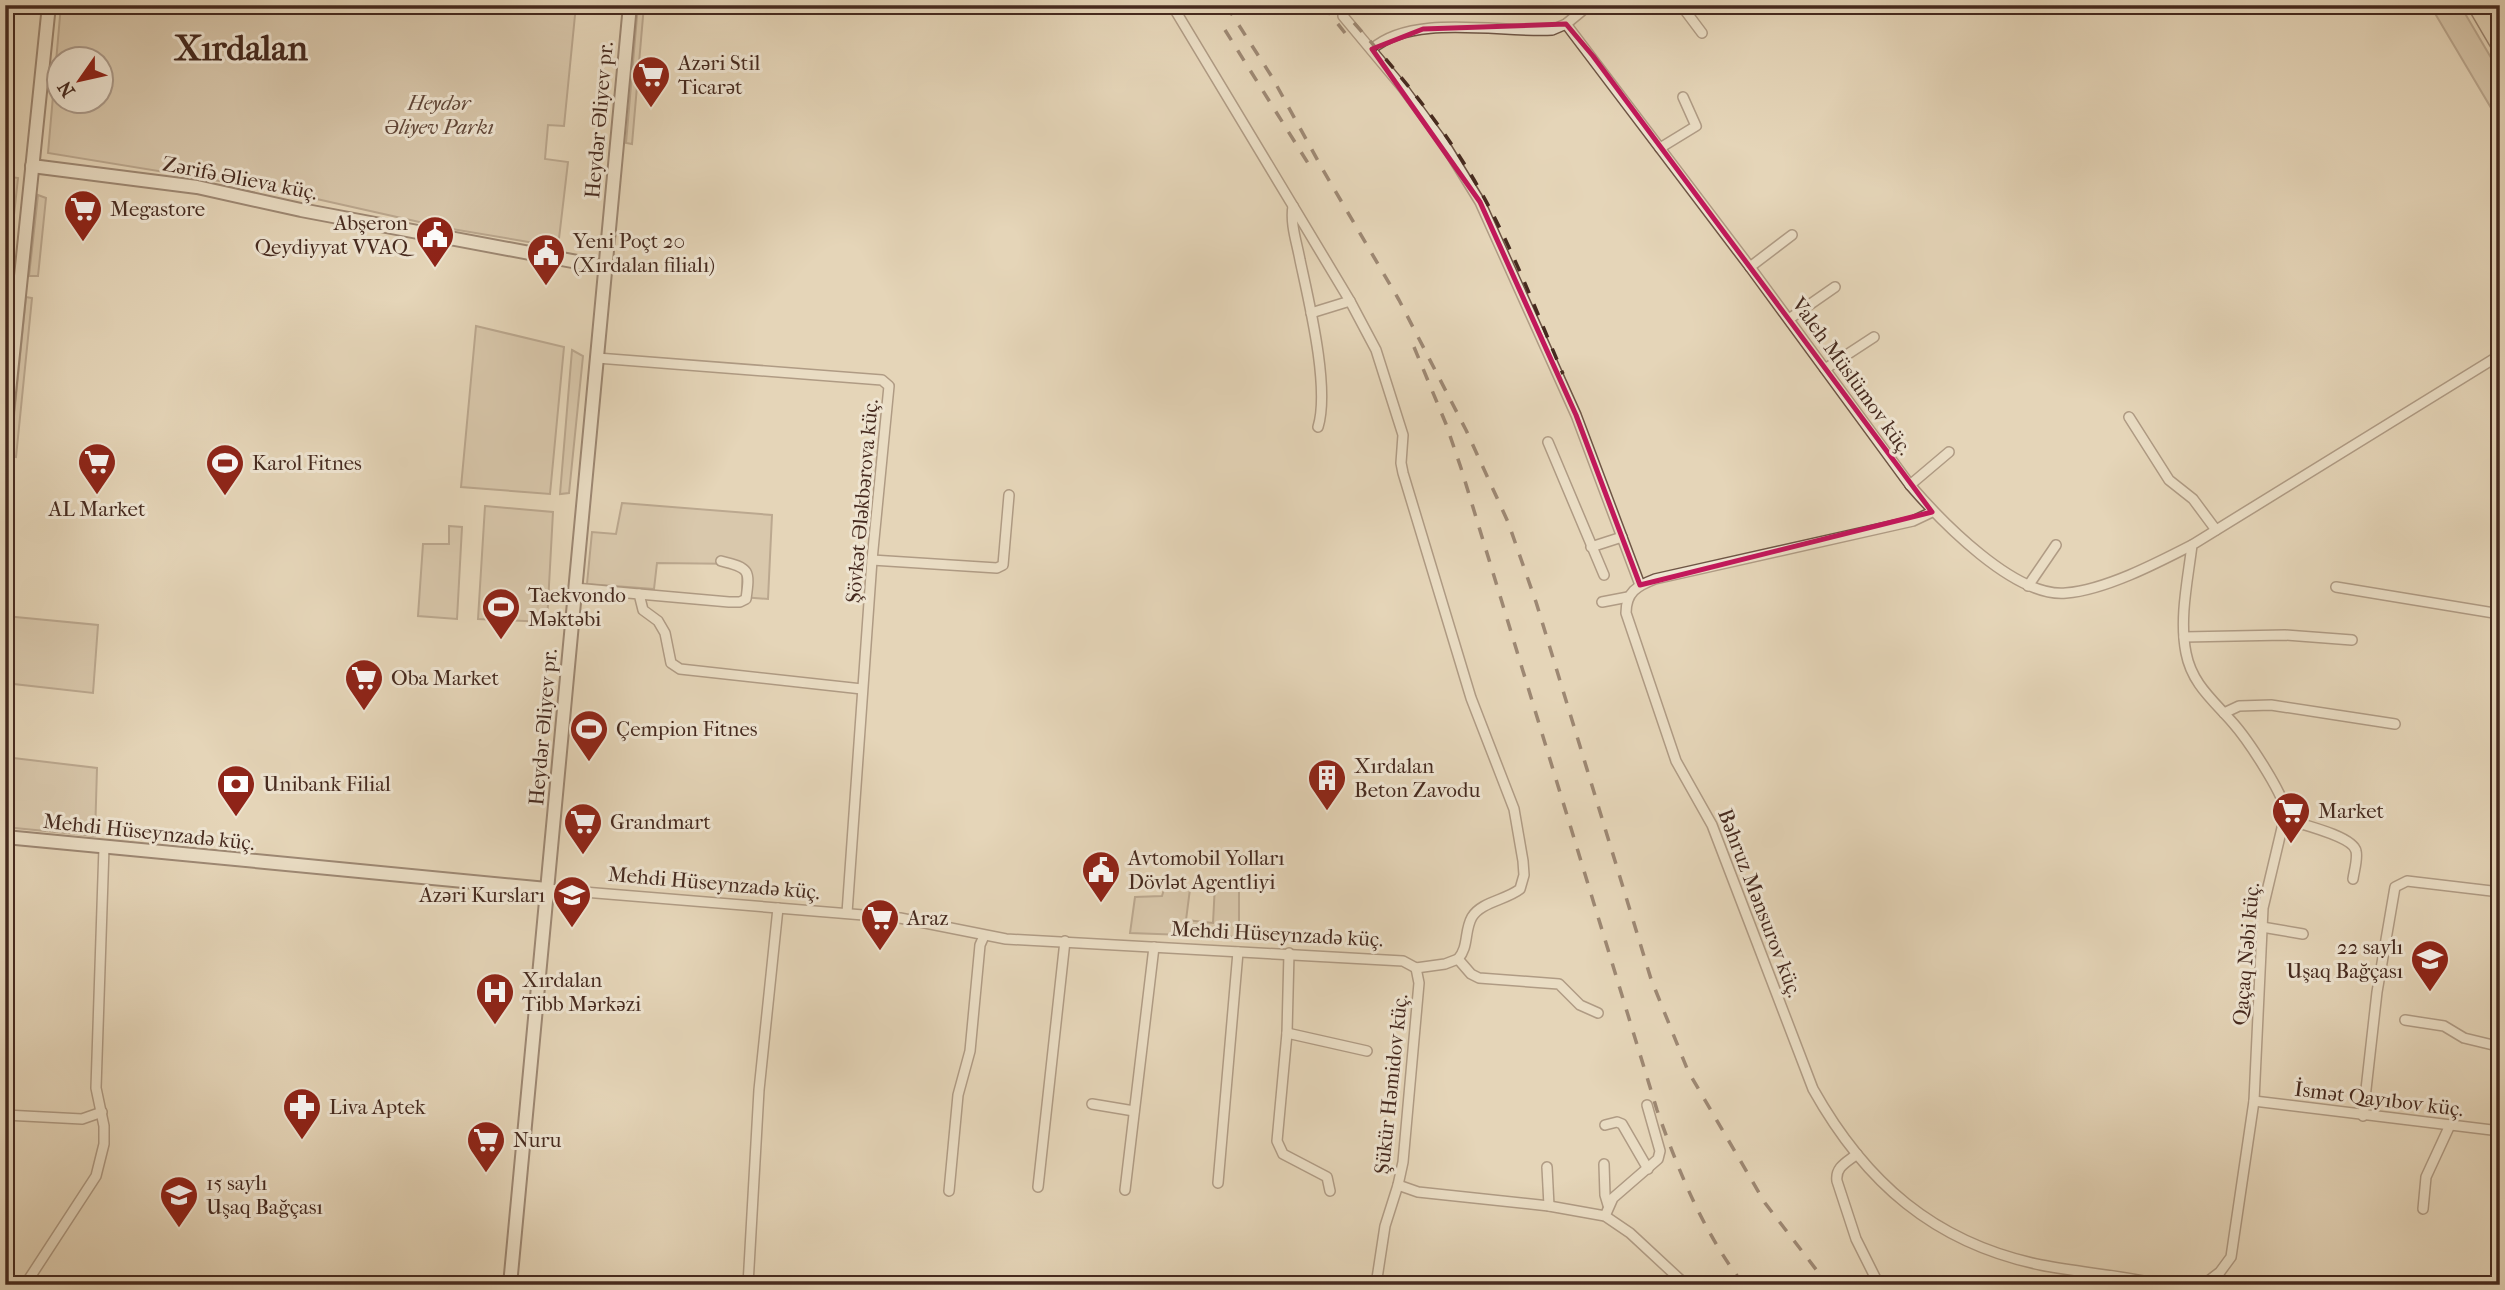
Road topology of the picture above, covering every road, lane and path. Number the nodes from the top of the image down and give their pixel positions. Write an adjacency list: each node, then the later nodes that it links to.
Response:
1 (49, 5): 16 (street)
2 (629, 5): 19 (street, Heydər Əliyev pr.)
3 (1172, 5): 17 (street)
4 (1589, 5): 10 (street)
5 (1681, 5): 11 (street)
6 (2476, 5): 12 (highway)
7 (2492, 5): 9 (highway)
8 (1342, 16): 13 (street)
9 (2500, 18)
10 (1566, 24): 13 (street); 15 (street, Valeh Müslümov küç.)
11 (1702, 33)
12 (2500, 46)
13 (1372, 49): 38 (street)
14 (1683, 97): 15 (street)
15 (1660, 148): 20 (street, Valeh Müslümov küç.)
16 (32, 166): 19 (street, Zərifə Əlieva küç.); 31 (street)
17 (1293, 206): 22 (street); 23 (street)
18 (1792, 234): 20 (street)
19 (604, 267): 27 (street, Heydər Əliyev pr.)
20 (1751, 267): 24 (street, Valeh Müslümov küç.)
21 (1835, 287): 24 (street)
22 (1350, 300): 23 (street); 73 (street)
23 (1311, 313): 30 (street)
24 (1789, 320): 28 (street, Valeh Müslümov küç.)
25 (1874, 337): 28 (street)
26 (2500, 355): 37 (street)
27 (597, 358): 42 (street, Şövkət Ələkbərova küç.); 48 (street, Heydər Əliyev pr.)
28 (1825, 369): 34 (street, Valeh Müslümov küç.)
29 (2129, 417): 37 (street)
30 (1318, 427)
31 (5, 431)
32 (1548, 442): 41 (street)
33 (1949, 452): 34 (street)
34 (1910, 485): 36 (street, Valeh Müslümov küç.)
35 (1009, 495): 42 (street)
36 (1932, 512): 45 (street); 46 (street, Valeh Müslümov küç.)
37 (2216, 530): 40 (street)
38 (1622, 537): 41 (street); 45 (street)
39 (2056, 545): 46 (street)
40 (2192, 545): 46 (street, Valeh Müslümov küç.); 53 (street)
41 (1591, 547): 44 (street)
42 (872, 560): 55 (street, Şövkət Ələkbərova küç.)
43 (721, 561): 49 (street)
44 (1604, 575)
45 (1640, 585): 50 (street)
46 (2028, 586)
47 (2336, 587): 52 (street)
48 (575, 588): 49 (street); 62 (street, Heydər Əliyev pr.)
49 (639, 594): 55 (street)
50 (1628, 597): 51 (street); 90 (street, Bəhruz Mənsurov küç.)
51 (1602, 602)
52 (2500, 614)
53 (2184, 637): 54 (street); 56 (street)
54 (2352, 640)
55 (862, 689): 65 (street, Şövkət Ələkbərova küç.)
56 (2224, 713): 57 (street); 58 (street)
57 (2395, 724)
58 (2285, 820): 61 (street); 66 (street, Qaçaq Nəbi küç.)
59 (5, 837): 60 (street, Mehdi Hüseynzadə küç.)
60 (104, 847): 62 (street, Mehdi Hüseynzadə küç.); 84 (street)
61 (2353, 879)
62 (547, 889): 64 (street, Mehdi Hüseynzadə küç.); 105 (street, Heydər Əliyev pr.)
63 (2500, 892): 86 (street)
64 (778, 908): 65 (street, Mehdi Hüseynzadə küç.); 106 (street)
65 (847, 914): 68 (street, Mehdi Hüseynzadə küç.)
66 (2262, 927): 67 (street); 80 (street, Qaçaq Nəbi küç.)
67 (2303, 934)
68 (984, 936): 69 (street, Mehdi Hüseynzadə küç.); 98 (street)
69 (1065, 941): 70 (street, Mehdi Hüseynzadə küç.); 96 (street)
70 (1154, 947): 71 (street, Mehdi Hüseynzadə küç.); 83 (street)
71 (1238, 952): 72 (street, Mehdi Hüseynzadə küç.); 94 (street)
72 (1289, 954): 74 (street, Mehdi Hüseynzadə küç.); 77 (street)
73 (1458, 960): 74 (street); 75 (street)
74 (1416, 968): 95 (street, Şükür Həmidov küç.)
75 (1598, 1013)
76 (2405, 1020): 79 (street)
77 (1287, 1032): 78 (street); 99 (street)
78 (1367, 1051)
79 (2500, 1059)
80 (2254, 1101): 86 (street, İsmət Qayıbov küç.); 111 (street, Qaçaq Nəbi küç.)
81 (1092, 1104): 83 (street)
82 (1647, 1105): 93 (street)
83 (1134, 1111): 97 (street)
84 (102, 1112): 85 (street); 104 (street)
85 (5, 1115)
86 (2363, 1115): 88 (street, İsmət Qayıbov küç.)
87 (1605, 1125): 93 (street)
88 (2450, 1125): 89 (street, İsmət Qayıbov küç.); 102 (street)
89 (2500, 1131)
90 (1857, 1154): 109 (street); 110 (street, Bəhruz Mənsurov küç.)
91 (1604, 1164): 100 (street)
92 (1547, 1167): 101 (street)
93 (1648, 1169): 100 (street)
94 (1218, 1183)
95 (1398, 1185): 101 (street); 107 (street, Şükür Həmidov küç.)
96 (1038, 1187)
97 (1125, 1190)
98 (949, 1191)
99 (1330, 1191)
100 (1608, 1205): 103 (street)
101 (1549, 1206): 103 (street)
102 (2423, 1209)
103 (1605, 1216): 108 (street)
104 (25, 1285)
105 (510, 1285)
106 (748, 1285)
107 (1376, 1285)
108 (1686, 1285)
109 (1879, 1285)
110 (2162, 1285)
111 (2203, 1285)

